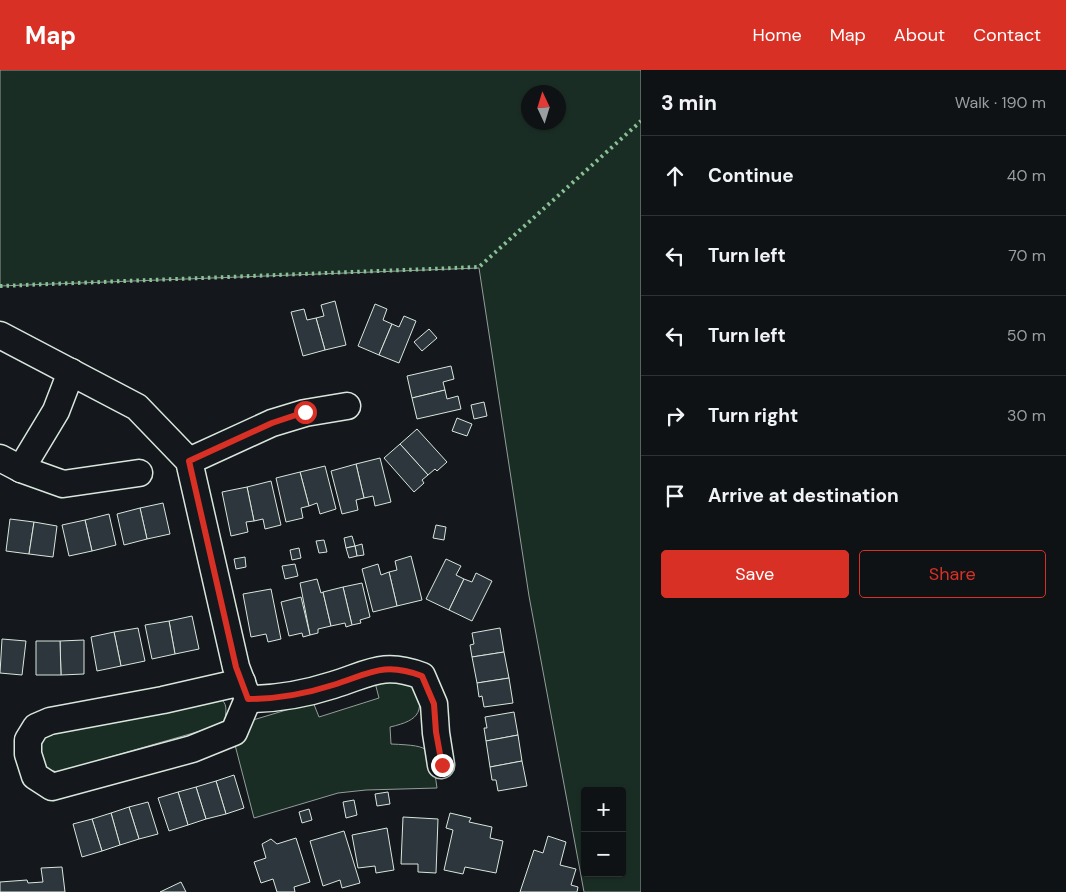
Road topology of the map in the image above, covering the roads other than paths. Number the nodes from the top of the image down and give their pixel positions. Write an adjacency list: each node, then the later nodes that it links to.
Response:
1 (0, 335): 2 (street)
2 (71, 372): 4 (street); 5 (street)
3 (348, 406): 4 (street)
4 (189, 461): 7 (street)
5 (10, 464): 6 (street)
6 (139, 473)
7 (245, 690): 7 (street); 8 (street)
8 (442, 765)

